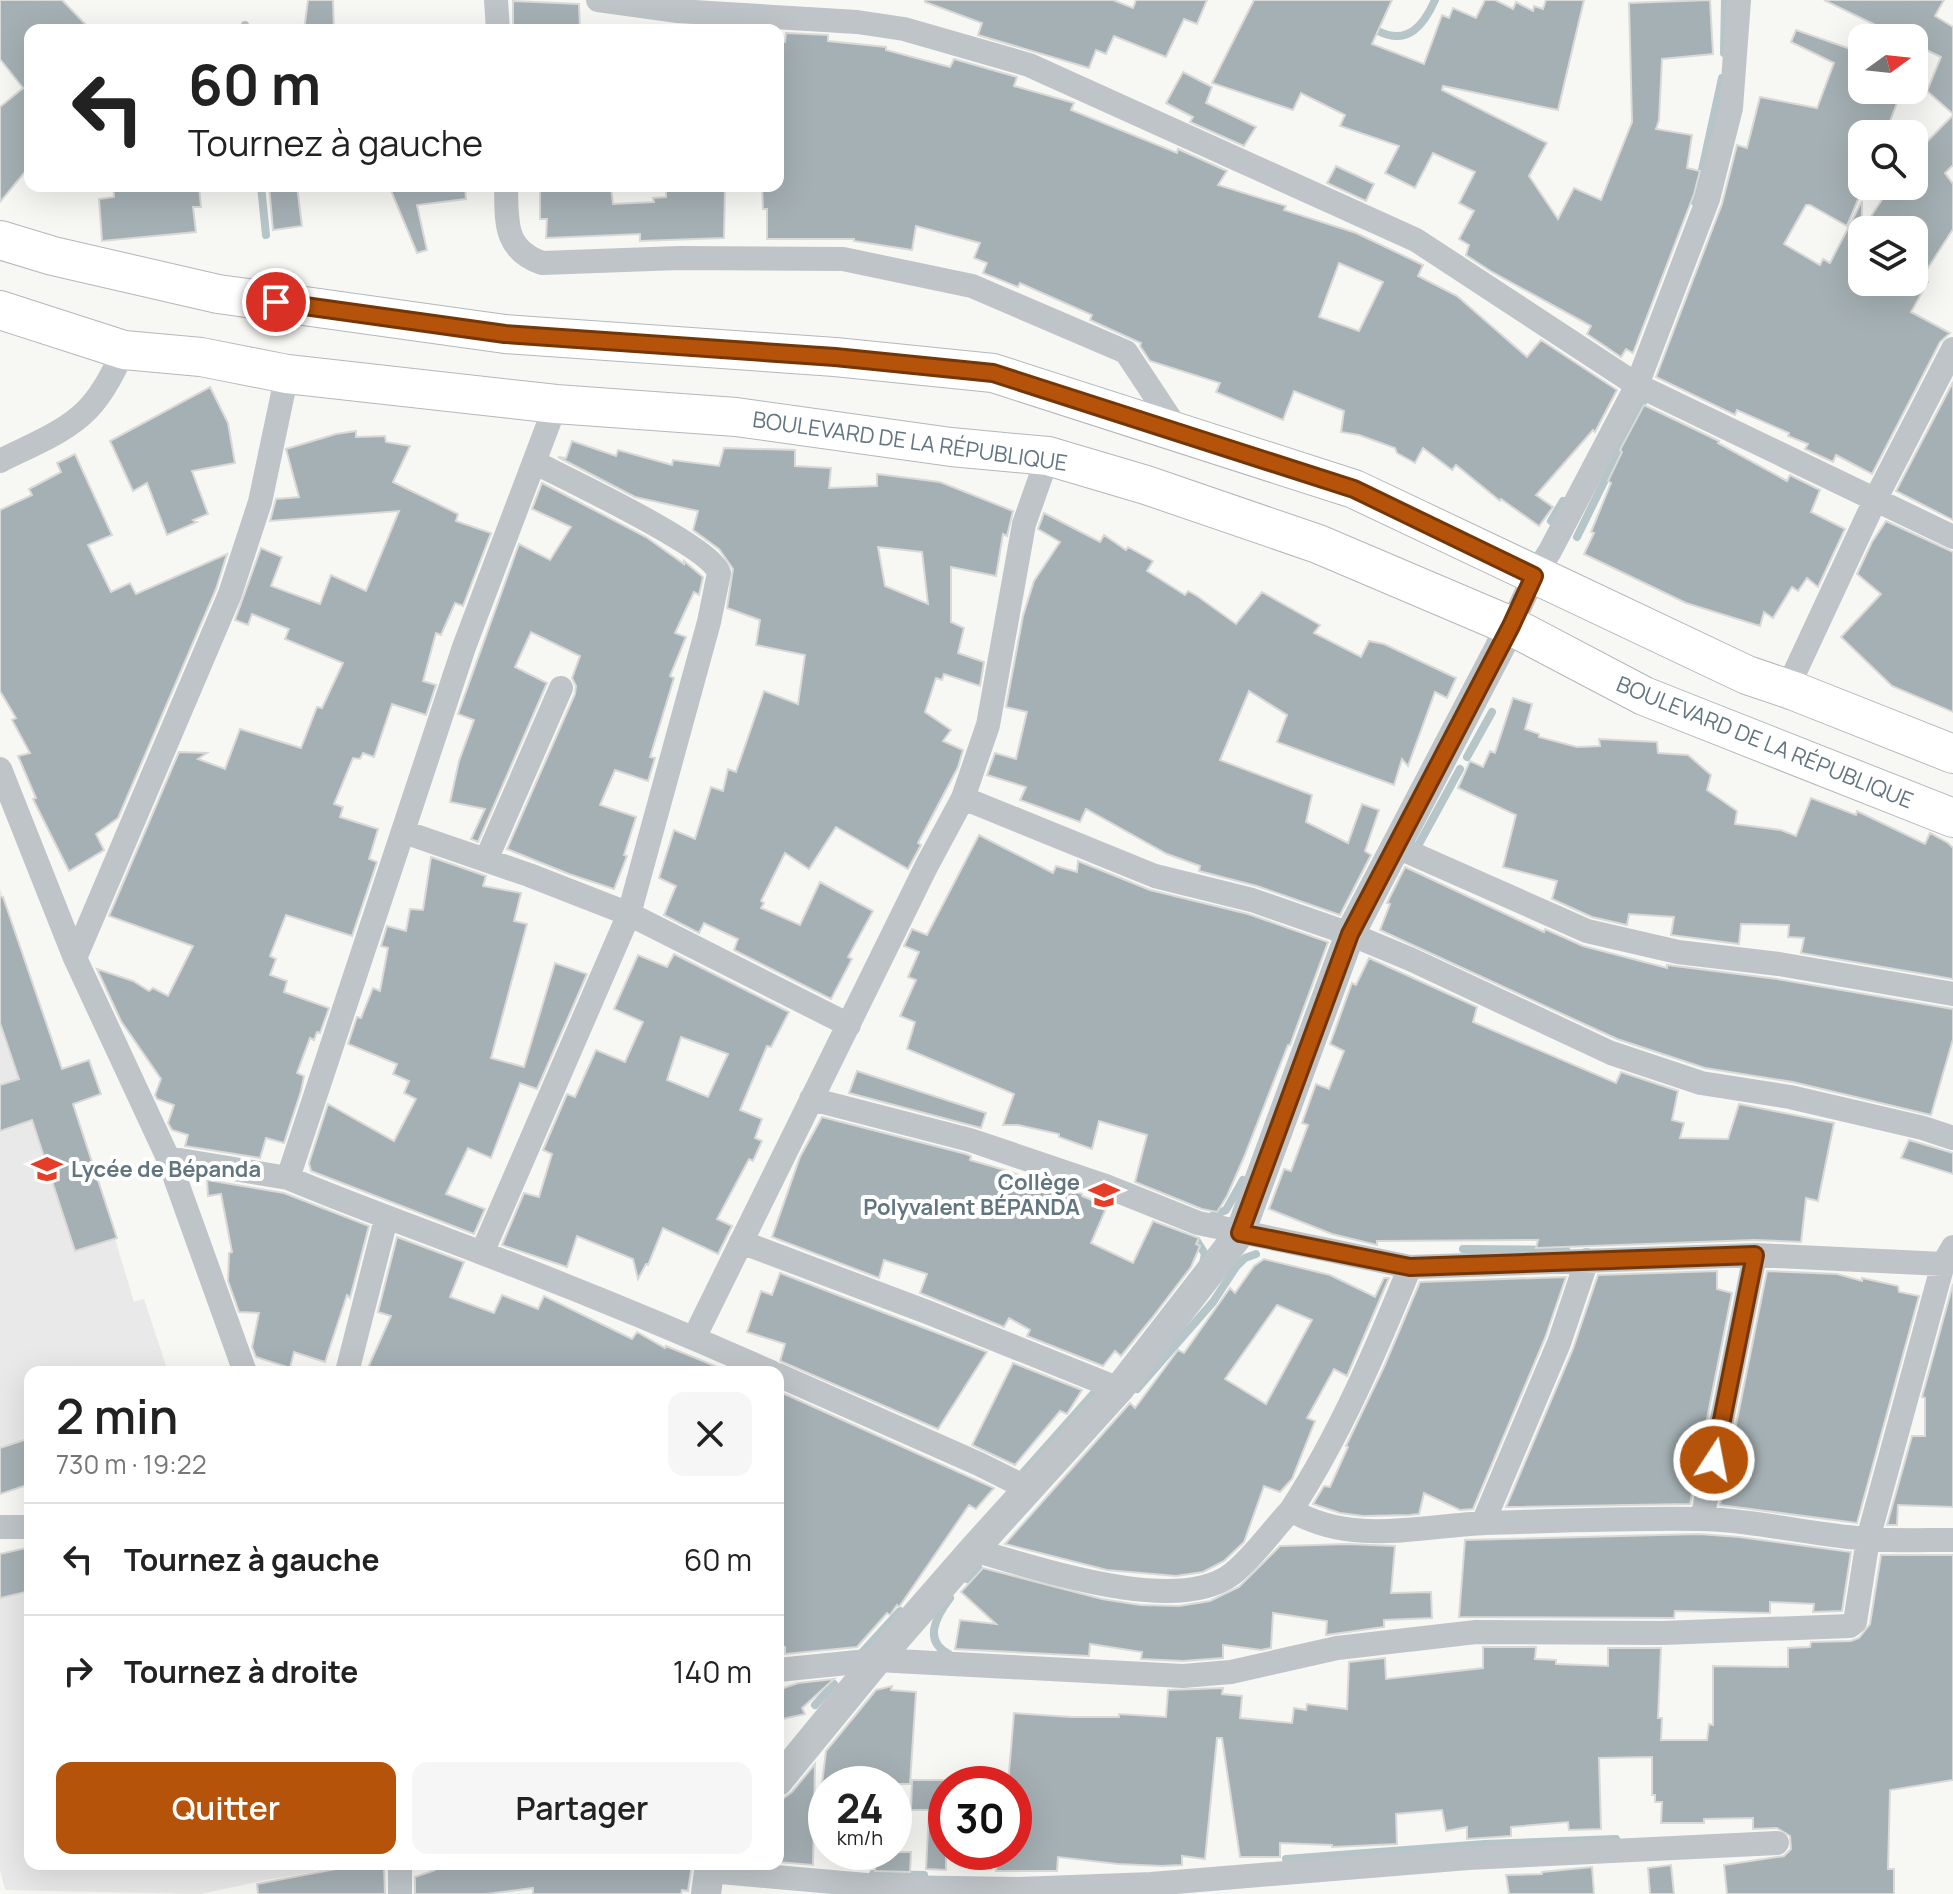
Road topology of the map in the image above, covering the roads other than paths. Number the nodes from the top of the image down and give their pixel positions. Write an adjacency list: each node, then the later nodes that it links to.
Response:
1 (496, 0): 4 (street)
2 (598, 0): 11 (street)
3 (1739, 0): 11 (street)
4 (498, 24)
5 (506, 192): 13 (street)
6 (0, 240): 13 (main road)
7 (0, 310): 9 (main road, BOULEVARD DE LA RÉPUBLIQUE)
8 (1953, 349): 17 (street)
9 (124, 350): 10 (main road, BOULEVARD DE LA RÉPUBLIQUE); 15 (street)
10 (287, 374): 12 (main road, BOULEVARD DE LA RÉPUBLIQUE); 32 (street)
11 (1637, 385): 17 (street); 19 (street)
12 (556, 404): 14 (main road, BOULEVARD DE LA RÉPUBLIQUE); 16 (street)
13 (1179, 432): 19 (main road)
14 (1048, 456): 20 (main road, BOULEVARD DE LA RÉPUBLIQUE); 25 (street)
15 (0, 461)
16 (534, 462): 27 (street); 30 (street)
17 (1876, 498): 18 (street); 22 (street)
18 (1953, 537)
19 (1534, 576): 20 (street); 22 (main road)
20 (1511, 626): 26 (main road, BOULEVARD DE LA RÉPUBLIQUE); 28 (street)
21 (561, 688): 29 (street)
22 (1787, 689): 23 (main road)
23 (1953, 754)
24 (0, 769): 32 (street)
25 (963, 798): 31 (street); 34 (street)
26 (1953, 818)
27 (404, 832): 29 (street); 38 (street)
28 (1395, 846): 31 (street); 33 (street)
29 (486, 860): 30 (street)
30 (629, 914): 34 (street); 42 (street)
31 (1350, 934): 36 (street); 40 (street)
32 (75, 958): 37 (street)
33 (1953, 994)
34 (849, 1025): 35 (street)
35 (811, 1099): 40 (street); 41 (street)
36 (1953, 1138)
37 (168, 1158): 38 (street); 48 (street)
38 (288, 1178): 39 (street)
39 (386, 1219): 42 (street); 49 (street)
40 (1240, 1233): 46 (street); 52 (street)
41 (741, 1242): 47 (street); 52 (street)
42 (482, 1253): 47 (street)
43 (1755, 1255): 44 (street); 45 (street); 55 (street)
44 (1948, 1255): 59 (street)
45 (1587, 1260): 46 (street); 56 (street)
46 (1410, 1267): 54 (street)
47 (694, 1338): 50 (street)
48 (243, 1366)
49 (349, 1366)
50 (757, 1366)
51 (784, 1378): 53 (street)
52 (1119, 1389): 53 (street)
53 (1027, 1488): 61 (street)
54 (1291, 1510): 56 (street); 61 (street)
55 (1702, 1519): 56 (street); 59 (street)
56 (1483, 1523)
57 (0, 1527): 58 (street)
58 (24, 1527)
59 (1868, 1539): 60 (street); 62 (street)
60 (1953, 1540)
61 (973, 1550): 62 (street)
62 (877, 1660): 63 (street); 64 (street)
63 (784, 1669)
64 (784, 1774)
65 (1777, 1843): 67 (street)
66 (400, 1870): 68 (street)
67 (709, 1873)
68 (400, 1894)

